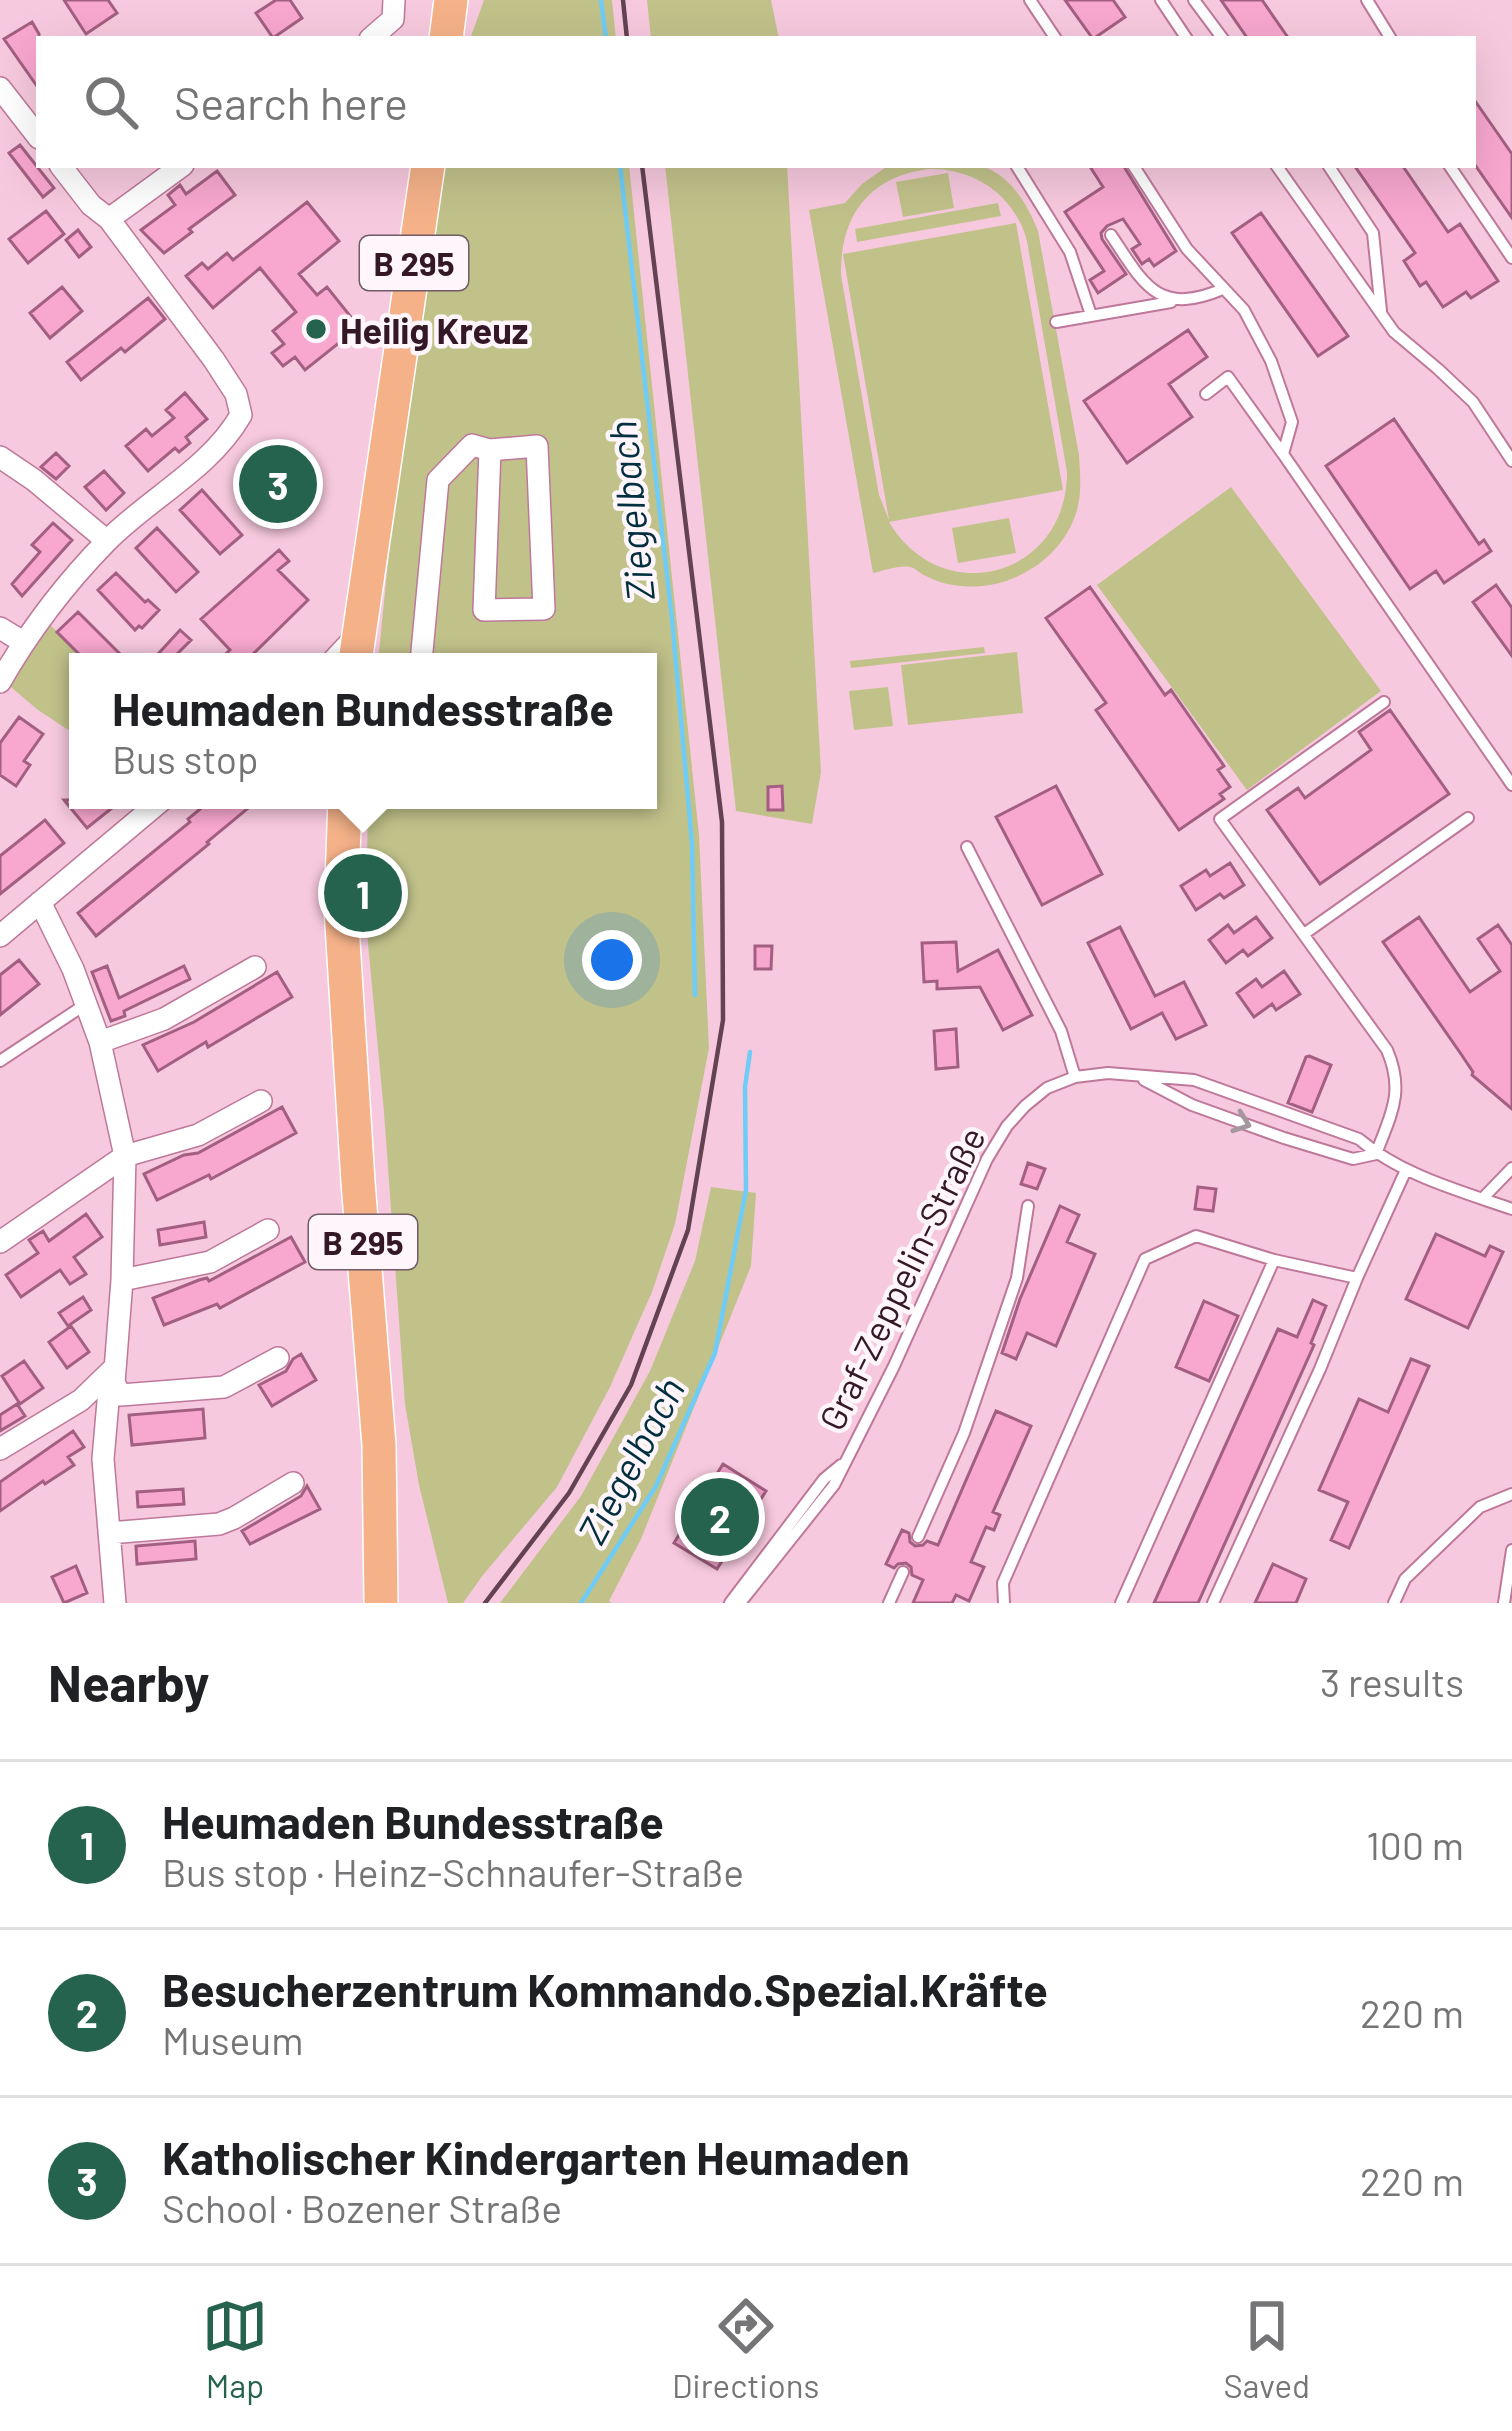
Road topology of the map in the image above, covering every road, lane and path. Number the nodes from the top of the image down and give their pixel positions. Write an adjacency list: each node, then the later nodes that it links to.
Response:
1 (394, 0): 7 (street)
2 (451, 0): 8 (main road)
3 (1030, 0): 9 (lane)
4 (1161, 0): 10 (lane)
5 (1194, 0): 11 (lane)
6 (1367, 0): 12 (lane)
7 (374, 36)
8 (446, 36)
9 (1054, 36)
10 (1185, 36)
11 (1220, 36)
12 (1389, 36)
13 (0, 88): 14 (street)
14 (36, 134)
15 (62, 168): 23 (street)
16 (179, 168): 23 (street)
17 (428, 168): 39 (main road, B 295)
18 (1018, 168): 28 (lane)
19 (1135, 168): 26 (lane)
20 (1278, 168): 29 (lane)
21 (1330, 168): 29 (lane)
22 (1450, 168): 25 (lane)
23 (109, 219): 36 (street)
24 (1111, 236): 27 (lane)
25 (1512, 258)
26 (1223, 289): 27 (lane); 33 (lane)
27 (1173, 302): 28 (lane)
28 (1091, 315): 30 (lane)
29 (1381, 315): 35 (lane)
30 (1056, 322)
31 (1206, 394): 33 (lane)
32 (490, 450): 32 (street); 40 (street)
33 (1283, 454): 43 (lane)
34 (0, 457): 36 (street)
35 (1512, 461)
36 (107, 541): 38 (street)
37 (0, 628): 38 (street)
38 (23, 642): 41 (street)
39 (357, 648)
40 (422, 653)
41 (0, 682)
42 (1384, 702): 49 (lane)
43 (1512, 785)
44 (151, 809): 48 (street)
45 (345, 809): 81 (main road, B 295)
46 (1468, 818): 49 (lane)
47 (967, 847): 56 (lane)
48 (40, 902): 50 (street); 52 (street)
49 (1304, 934): 58 (lane)
50 (0, 936)
51 (255, 967): 53 (street)
52 (86, 1004): 53 (street); 54 (lane)
53 (100, 1042): 59 (street)
54 (0, 1061)
55 (1136, 1076): 56 (lane, Graf-Zeppelin-Straße); 58 (lane, Graf-Zeppelin-Straße); 58 (lane, Graf-Zeppelin-Straße, one-way to 58)
56 (1075, 1077): 73 (lane, Graf-Zeppelin-Straße)
57 (261, 1101): 59 (street)
58 (1376, 1154): 61 (lane, Graf-Zeppelin-Straße)
59 (125, 1156): 66 (street); 69 (street)
60 (1512, 1168): 62 (lane)
61 (1406, 1170): 62 (lane, Graf-Zeppelin-Straße); 68 (lane)
62 (1481, 1198): 64 (lane, Graf-Zeppelin-Straße)
63 (1028, 1206): 77 (lane)
64 (1512, 1209)
65 (268, 1230): 69 (street)
66 (0, 1242)
67 (1274, 1260): 68 (lane); 85 (lane); 86 (lane)
68 (1357, 1278): 87 (lane)
69 (122, 1280): 71 (street)
70 (278, 1358): 71 (street)
71 (115, 1375): 72 (street); 76 (street)
72 (0, 1449)
73 (848, 1459): 82 (lane, Graf-Zeppelin-Straße); 83 (lane, Graf-Zeppelin-Straße)
74 (293, 1484): 76 (street)
75 (1512, 1494): 88 (lane)
76 (109, 1533): 80 (street)
77 (919, 1537)
78 (1512, 1550): 89 (lane)
79 (903, 1572): 84 (lane)
80 (115, 1603)
81 (381, 1603)
82 (730, 1603)
83 (740, 1603)
84 (889, 1603)
85 (1004, 1603)
86 (1120, 1603)
87 (1213, 1603)
88 (1394, 1603)
89 (1504, 1603)

